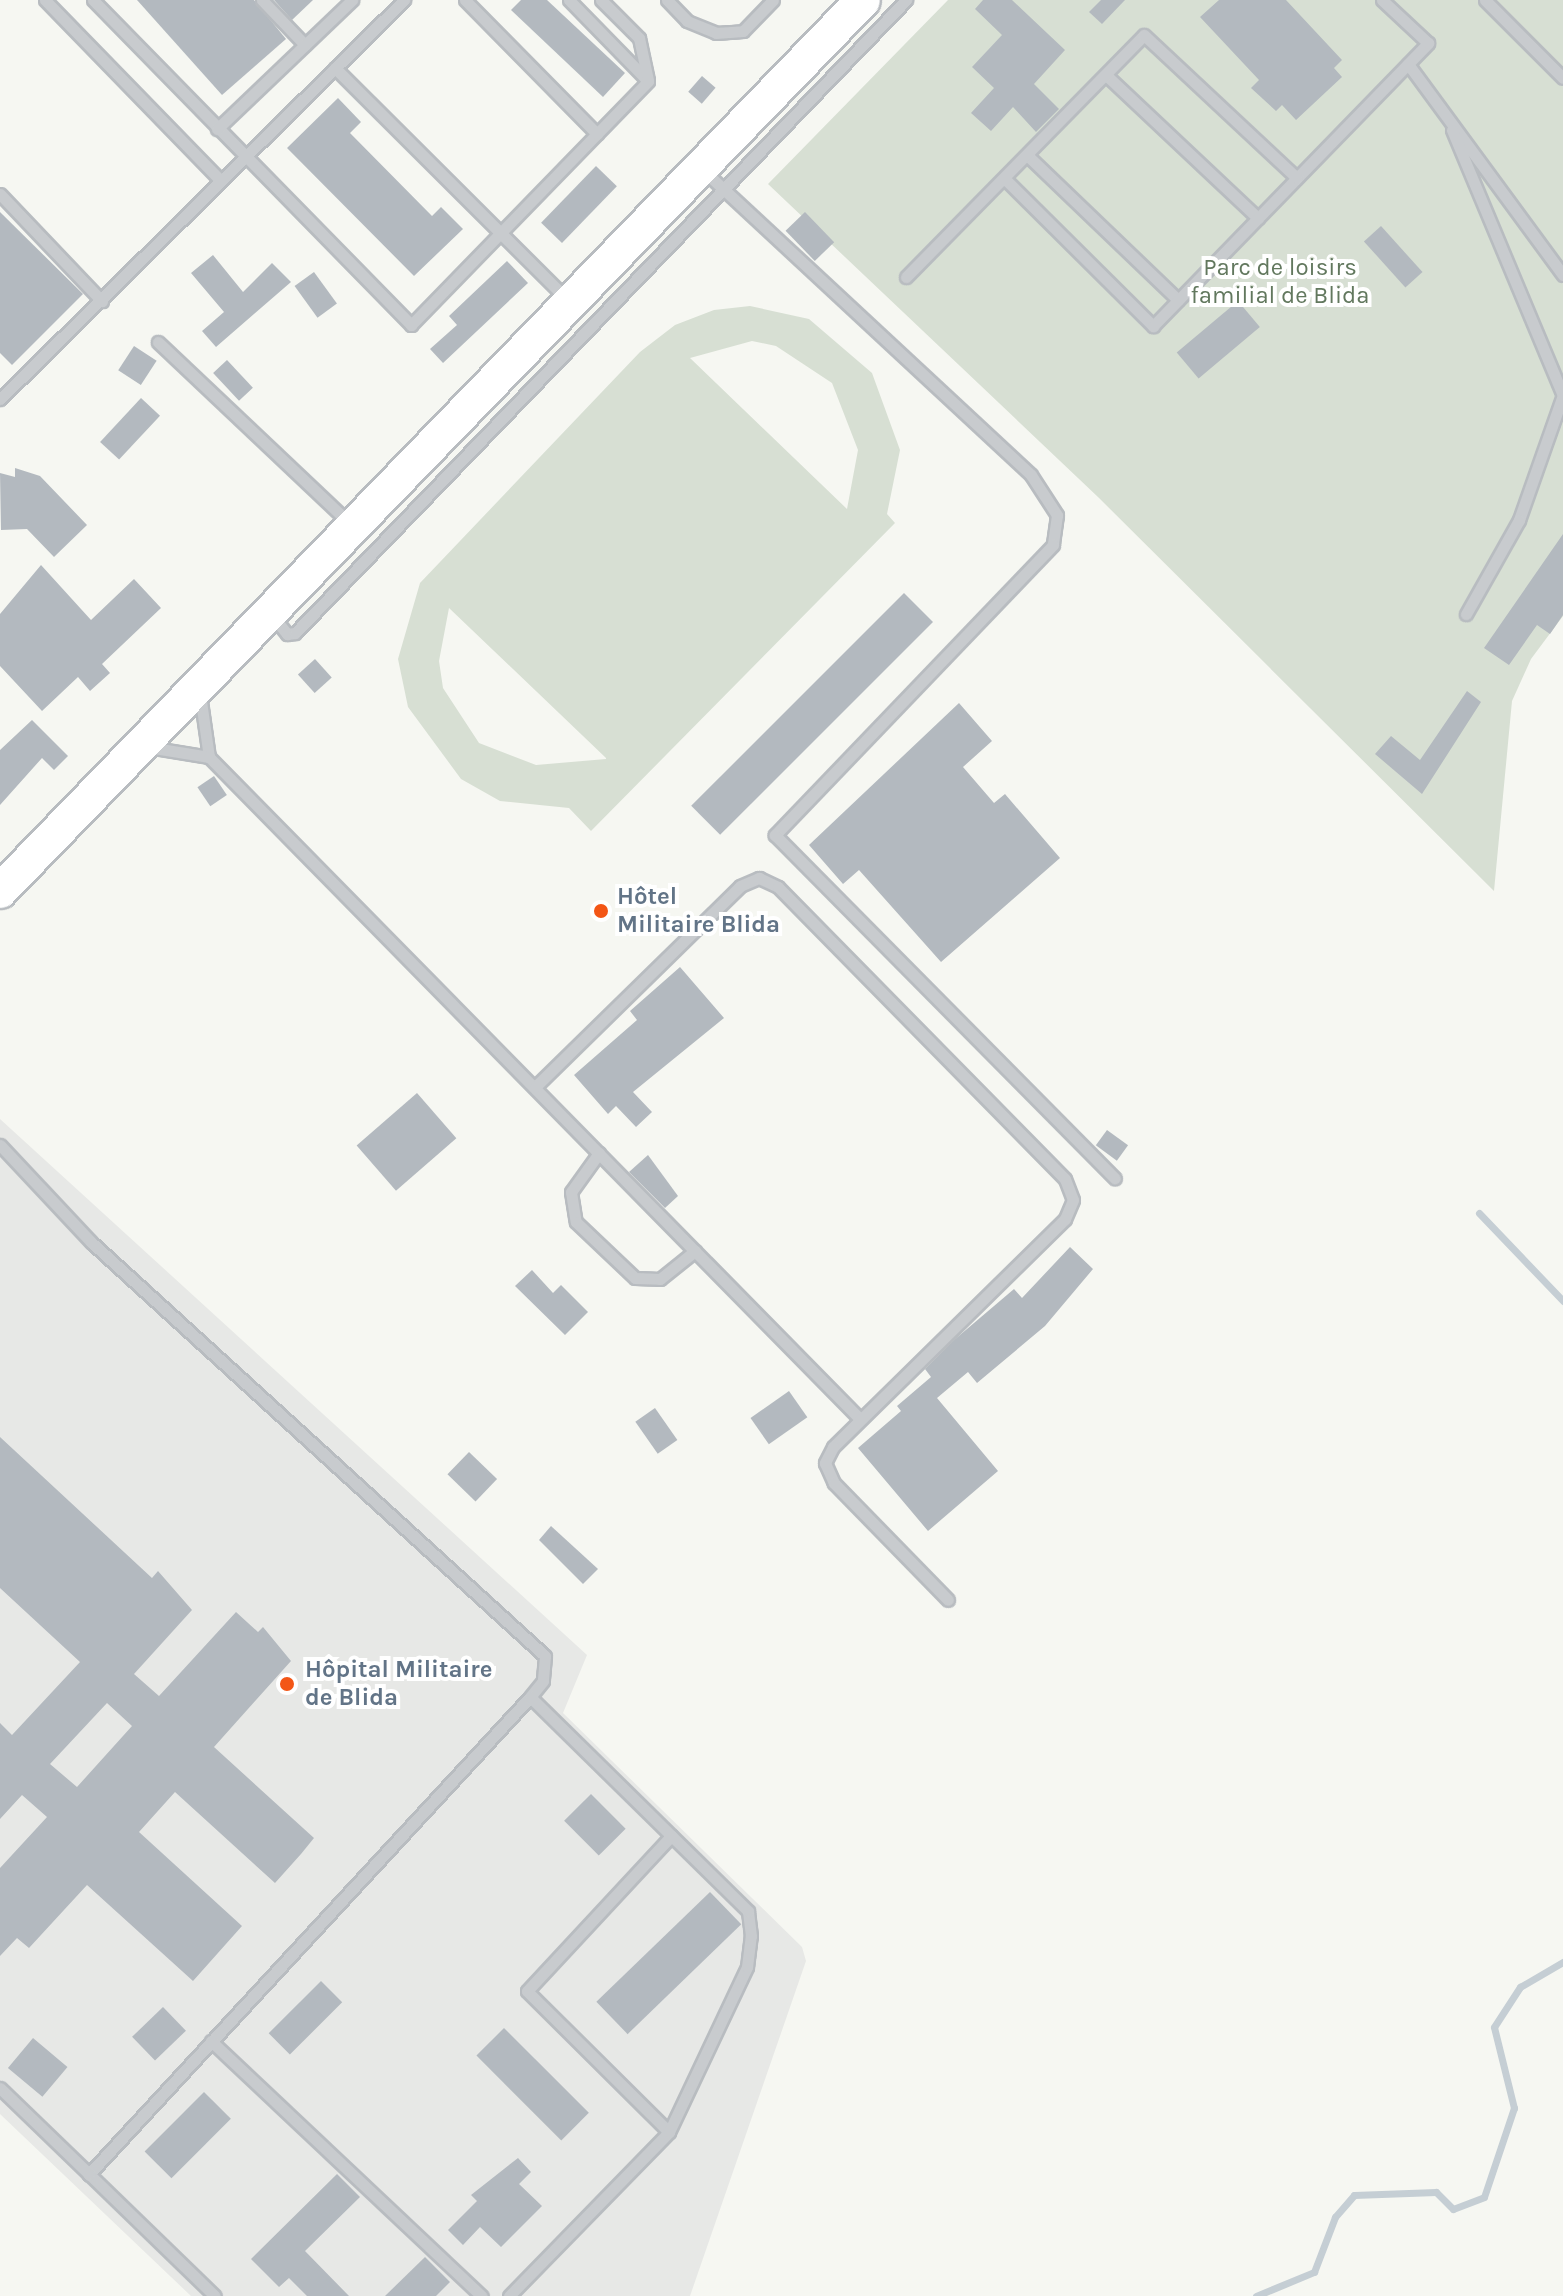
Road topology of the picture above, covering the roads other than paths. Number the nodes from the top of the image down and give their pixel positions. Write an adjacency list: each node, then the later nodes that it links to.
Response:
1 (45, 0): 30 (lane)
2 (93, 0): 22 (lane)
3 (262, 0): 16 (lane)
4 (352, 0): 16 (lane)
5 (404, 0): 18 (lane)
6 (465, 0): 24 (lane)
7 (569, 0): 21 (lane)
8 (601, 0): 21 (lane)
9 (667, 0): 10 (lane)
10 (773, 0)
11 (842, 0): 36 (main road)
12 (863, 0): 28 (main road)
13 (906, 0): 28 (lane)
14 (1382, 0): 17 (lane)
15 (1485, 0): 20 (lane)
16 (305, 45): 22 (lane)
17 (1408, 64): 23 (lane); 27 (lane)
18 (335, 68): 26 (lane); 33 (lane)
19 (1106, 75): 25 (lane); 27 (lane); 32 (lane)
20 (1563, 78)
21 (648, 81): 24 (lane)
22 (217, 129): 26 (lane)
23 (1452, 130): 34 (lane); 40 (lane)
24 (597, 134): 33 (lane)
25 (1028, 156): 29 (lane); 37 (lane)
26 (243, 157): 30 (lane); 33 (lane)
27 (1297, 178): 32 (lane)
28 (712, 179): 44 (main road); 52 (lane)
29 (1005, 179): 35 (lane); 37 (lane)
30 (220, 180): 38 (lane)
31 (0, 194): 38 (lane)
32 (1258, 218): 37 (lane)
33 (502, 233): 36 (lane)
34 (1563, 275)
35 (906, 277)
36 (560, 292): 42 (main road)
37 (1178, 300)
38 (102, 301): 41 (lane)
39 (158, 342): 42 (lane)
40 (1563, 395): 43 (lane)
41 (0, 399)
42 (343, 517): 47 (main road)
43 (1466, 614)
44 (199, 687): 45 (main road); 46 (lane)
45 (141, 746): 46 (lane); 48 (main road)
46 (209, 757): 49 (lane)
47 (0, 871)
48 (0, 891)
49 (535, 1087): 51 (lane); 54 (lane)
50 (0, 1145): 56 (lane)
51 (599, 1153): 53 (lane); 53 (lane)
52 (1115, 1178)
53 (695, 1251): 54 (lane)
54 (860, 1419): 55 (lane)
55 (948, 1600)
56 (530, 1697): 57 (lane); 58 (lane)
57 (671, 1836): 60 (lane); 60 (lane)
58 (211, 2041): 61 (lane); 63 (lane)
59 (0, 2088): 61 (lane)
60 (669, 2132): 64 (lane)
61 (89, 2174): 62 (lane)
62 (215, 2296)
63 (482, 2296)
64 (509, 2296)

